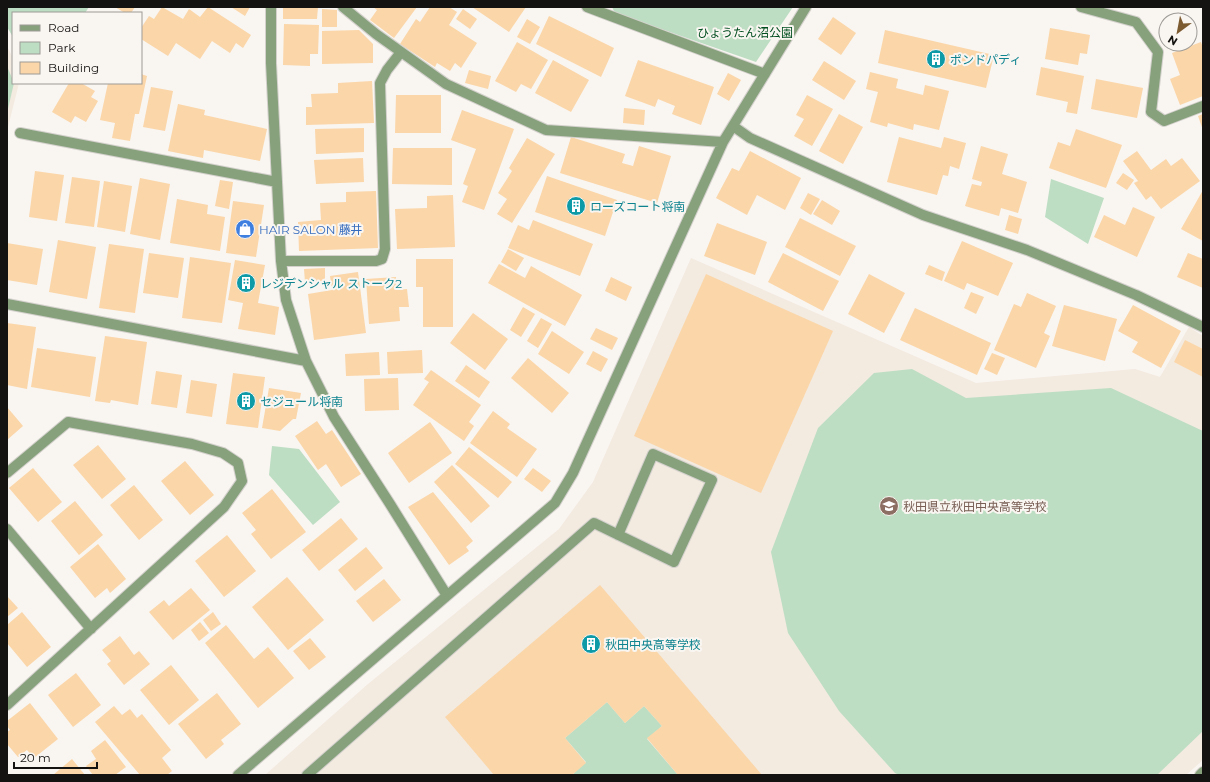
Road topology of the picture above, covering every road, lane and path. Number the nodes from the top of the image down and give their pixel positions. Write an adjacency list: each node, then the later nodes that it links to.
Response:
1 (271, 7): 13 (street)
2 (343, 7): 7 (street)
3 (587, 7): 6 (street)
4 (806, 7): 8 (street)
5 (1081, 7): 9 (street)
6 (605, 11): 8 (street)
7 (401, 52): 12 (street); 14 (street)
8 (765, 74): 10 (street)
9 (1203, 106)
10 (733, 126): 12 (street); 16 (street)
11 (20, 133): 13 (street)
12 (722, 142): 21 (street)
13 (277, 182): 14 (street)
14 (281, 261): 17 (street)
15 (7, 304): 17 (street)
16 (1203, 327)
17 (306, 361): 21 (street)
18 (7, 473): 22 (street)
19 (7, 529): 22 (street)
20 (618, 534): 20 (street); 26 (street)
21 (446, 594): 25 (street)
22 (91, 628): 23 (street)
23 (7, 705)
24 (1203, 772): 27 (street)
25 (238, 775)
26 (307, 775)
27 (1200, 775)

